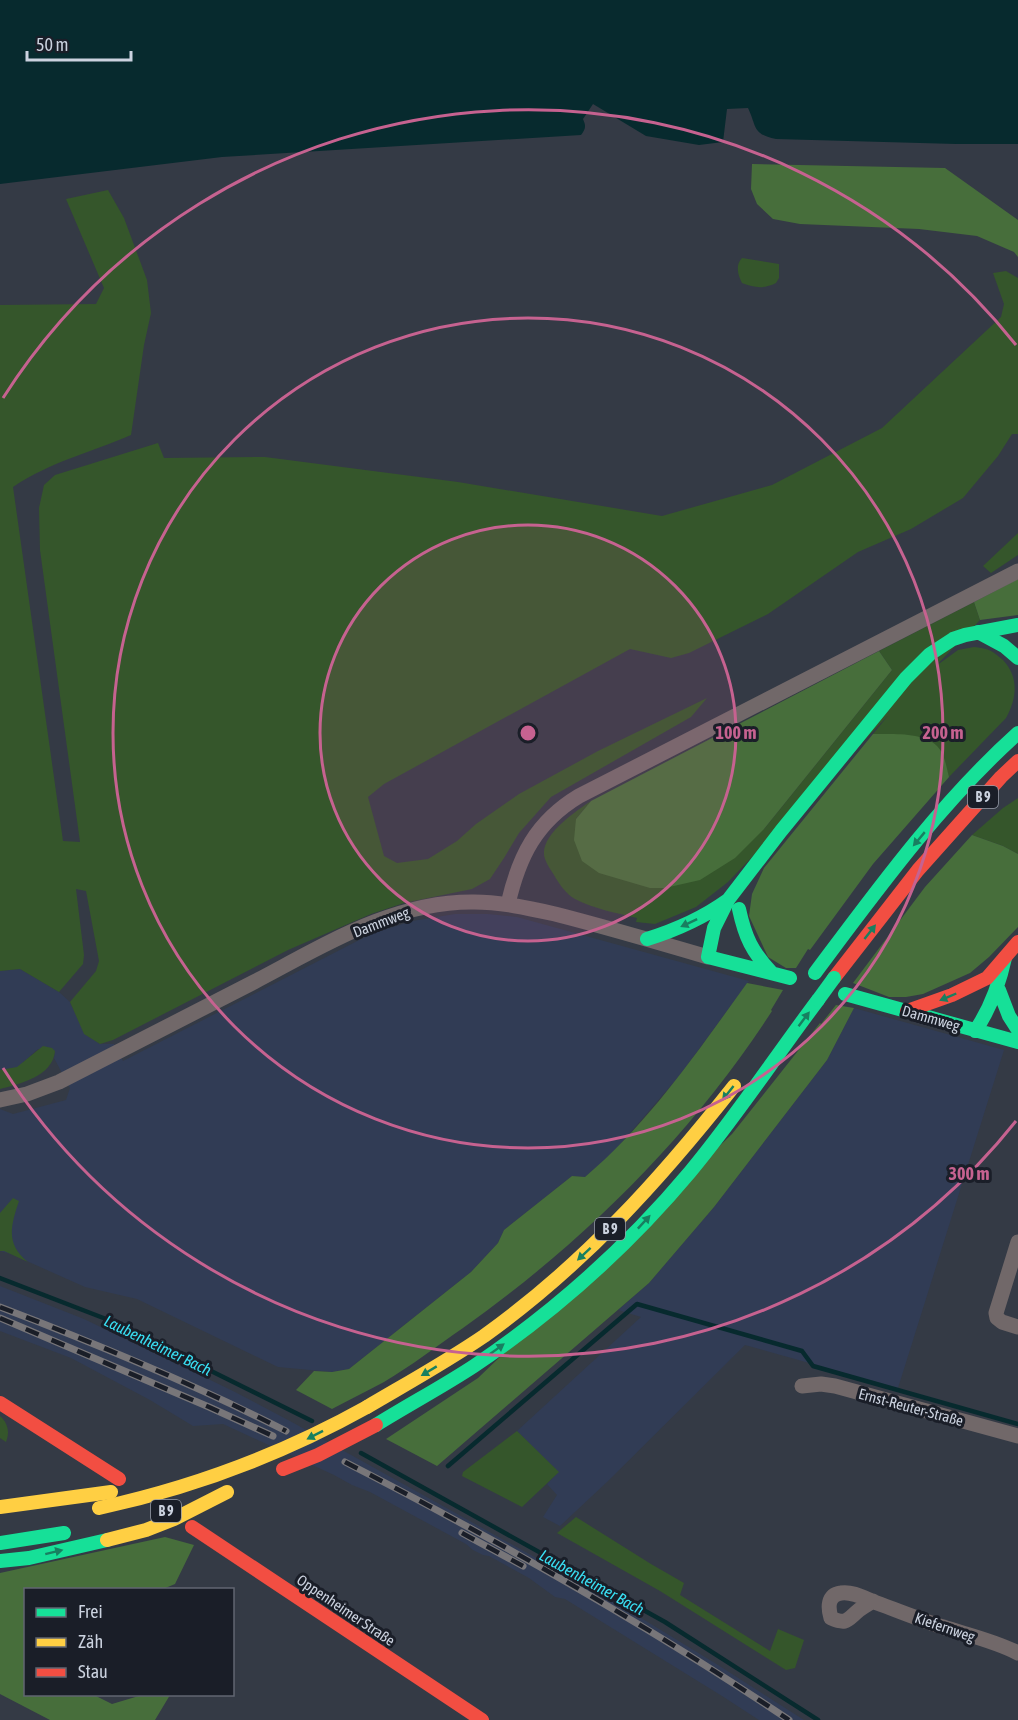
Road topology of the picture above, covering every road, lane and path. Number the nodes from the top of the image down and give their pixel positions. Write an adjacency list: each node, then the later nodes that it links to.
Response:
1 (1018, 571): 13 (street)
2 (1018, 625): 3 (main road)
3 (978, 632): 4 (main road); 11 (main road)
4 (1018, 658)
5 (1018, 716): 8 (main road)
6 (1018, 733): 8 (main road, B 9)
7 (1018, 761): 10 (main road, B 9)
8 (968, 783): 22 (main road, B 9, one-way to 22)
9 (1002, 795): 10 (main road)
10 (949, 835): 36 (main road, B 9, one-way to 10, bridge)
11 (749, 874): 12 (main road); 14 (main road)
12 (728, 900): 15 (main road, one-way to 15); 17 (main road)
13 (508, 904): 15 (street, Dammweg); 30 (street, Dammweg)
14 (739, 909): 17 (main road); 19 (main road)
15 (647, 939): 17 (street, Dammweg)
16 (1018, 942): 18 (main road)
17 (708, 957): 19 (main road, Dammweg)
18 (1005, 957): 21 (main road); 23 (main road)
19 (772, 973): 20 (main road, Dammweg)
20 (790, 978)
21 (987, 978): 25 (main road, one-way to 25); 26 (main road)
22 (804, 987)
23 (999, 990): 26 (main road); 27 (main road)
24 (845, 994): 25 (main road, Dammweg)
25 (908, 1011): 26 (main road, Dammweg)
26 (975, 1030): 28 (main road, Dammweg)
27 (1018, 1030)
28 (1018, 1042)
29 (745, 1072): 37 (main road, B 9, one-way to 37, bridge)
30 (0, 1100)
31 (1018, 1242): 32 (street)
32 (1018, 1327)
33 (802, 1386): 35 (street, Ernst-Reuter-Straße)
34 (0, 1403): 38 (main road)
35 (1018, 1436)
36 (269, 1475)
37 (213, 1476): 41 (main road, bridge); 42 (main road, B 9, bridge)
38 (118, 1479)
39 (241, 1486): 40 (main road, B 9)
40 (227, 1491): 43 (main road, B 9, bridge); 47 (main road, one-way to 40, bridge)
41 (0, 1507)
42 (94, 1509)
43 (125, 1521)
44 (192, 1527): 50 (main road, Oppenheimer Straße)
45 (75, 1531): 46 (main road)
46 (0, 1543)
47 (0, 1561)
48 (873, 1601): 49 (street, Kiefernweg)
49 (1018, 1653)
50 (482, 1720)

